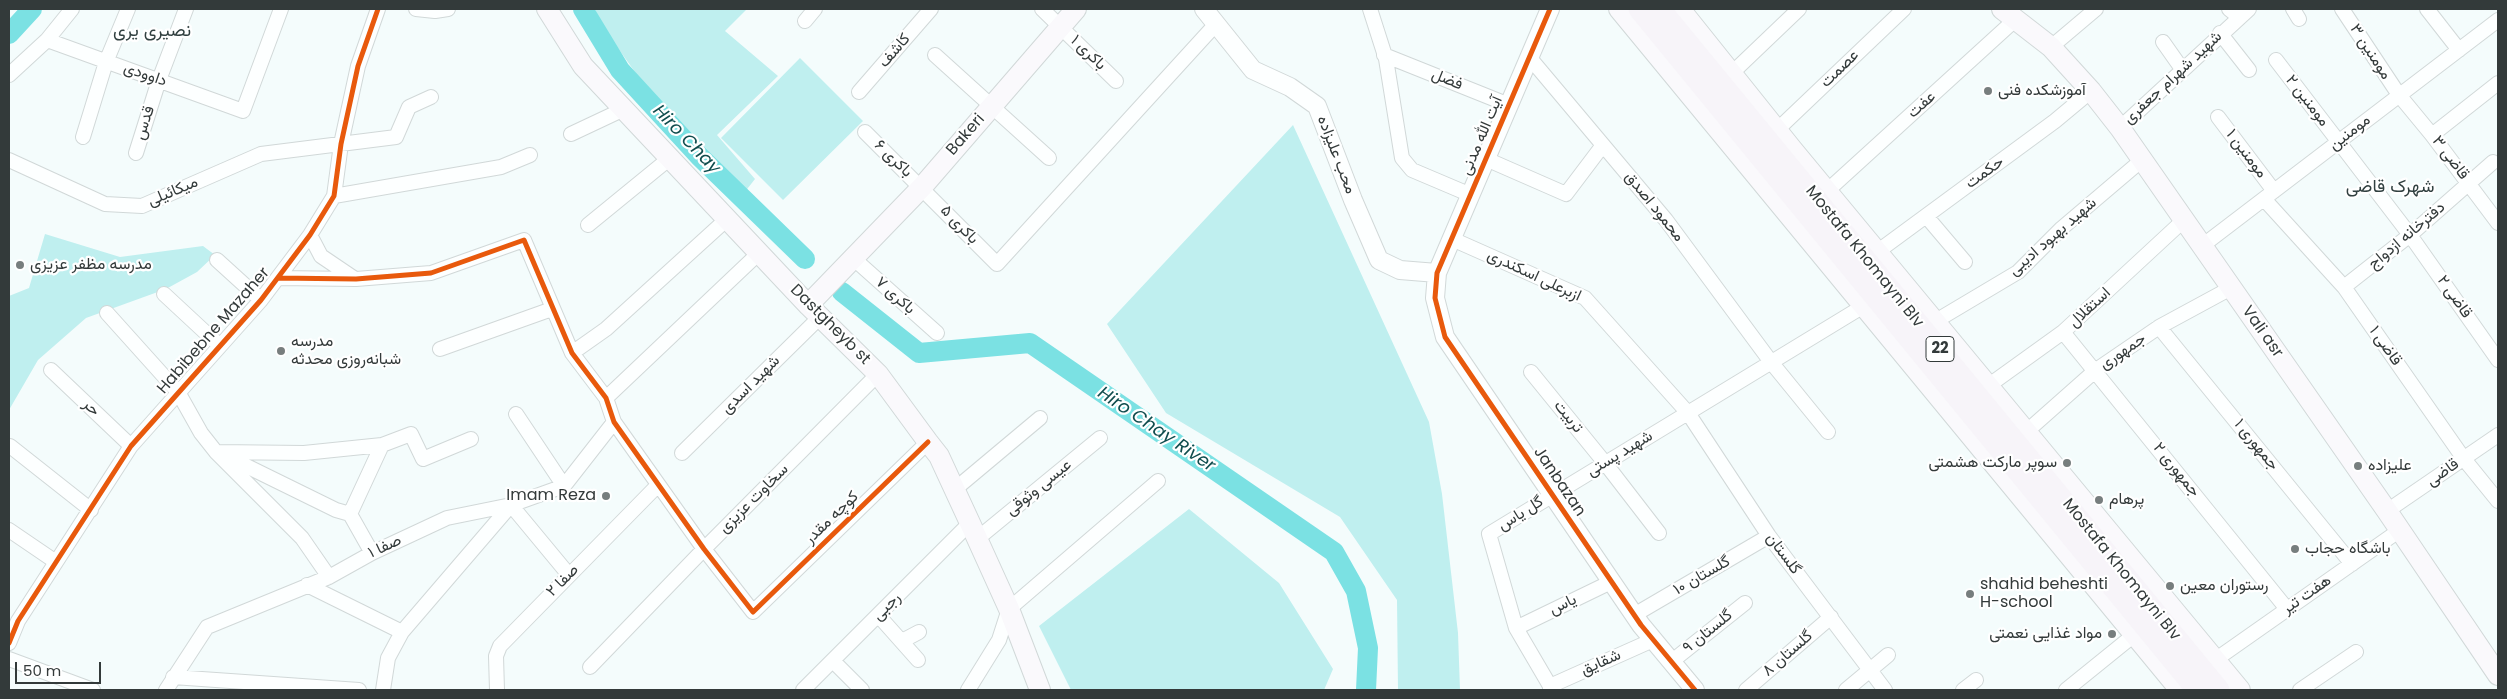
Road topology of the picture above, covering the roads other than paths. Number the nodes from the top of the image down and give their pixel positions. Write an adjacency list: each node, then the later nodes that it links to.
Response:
1 (72, 9): 32 (street)
2 (128, 9): 40 (street)
3 (186, 9): 45 (street, قدس)
4 (281, 9): 45 (street, داوودی)
5 (378, 9): 63 (street, Habibebne Mazaher)
6 (416, 9): 7 (street)
7 (448, 9)
8 (547, 9): 54 (main road, Dastgheyb st)
9 (815, 9): 28 (street)
10 (931, 9): 49 (street, کاشف)
11 (1042, 9): 30 (street, باکری ۱)
12 (1076, 9): 30 (main road, Bakeri)
13 (1204, 9): 29 (street, محب علیزاده)
14 (1370, 9): 36 (street)
15 (1550, 9): 38 (street, آیت‌ الله مدنی)
16 (1619, 9): 100 (main road)
17 (1639, 9): 207 (main road, Mostafa Khomayni Blv / 22)
18 (1660, 9): 140 (main road, Mostafa Khomayni Blv / 22)
19 (1799, 9): 43 (street)
20 (1904, 9): 57 (street, عصمت)
21 (2096, 9): 34 (street)
22 (2342, 9): 50 (street, مومنین ۳)
23 (2427, 9): 35 (street)
24 (1689, 12): 43 (main road)
25 (2239, 12): 31 (street, شهید شهرام جعفری)
26 (2009, 14): 34 (main road, Vali asr); 75 (street, عفت)
27 (2498, 20): 35 (street, مومنین)
28 (805, 21)
29 (1216, 24): 74 (street, باکری ۵); 93 (street, محب علیزاده)
30 (1060, 26): 46 (street, باکری ۱); 52 (main road, Bakeri)
31 (2220, 33): 41 (street, شهید شهرام جعفری); 42 (street)
32 (46, 40): 40 (street, داوودی); 44 (street)
33 (2163, 42): 41 (street)
34 (2051, 47): 48 (main road, Vali asr)
35 (2459, 50): 50 (street, مومنین)
36 (1384, 54): 53 (street, فضل); 78 (street)
37 (935, 55): 52 (street)
38 (1529, 57): 53 (street, آیت‌ الله مدنی); 64 (street, محمود اصدق)
39 (2276, 60): 62 (street, مومنین ۲)
40 (106, 62): 45 (street, داوودی); 61 (street)
41 (2182, 69): 56 (street, شهید شهرام جعفری)
42 (2249, 70)
43 (1732, 73): 57 (main road)
44 (9, 75)
45 (159, 80): 65 (street, قدس)
46 (1116, 81)
47 (2496, 90): 60 (street)
48 (2091, 91): 56 (main road, Vali asr); 79 (street, حکمت)
49 (859, 92)
50 (2399, 95): 60 (street, قاضی ۳); 62 (street, مومنین)
51 (431, 97): 63 (street, میکائیلی)
52 (992, 104): 68 (street); 74 (main road, Bakeri)
53 (1509, 105): 69 (street, آیت‌ الله مدنی)
54 (622, 110): 59 (street); 67 (main road, Dastgheyb st)
55 (2218, 117): 76 (street, مومنین ۱)
56 (2120, 128): 71 (main road, Vali asr)
57 (1777, 130): 75 (main road)
58 (865, 132): 74 (street, باکری ۶)
59 (571, 134)
60 (2432, 135): 73 (street, قاضی ۳)
61 (83, 138)
62 (2339, 142): 76 (street, مومنین); 85 (street, مومنین ۲)
63 (341, 144): 70 (street, میکائیلی); 77 (street, Habibebne Mazaher)
64 (1602, 144): 69 (street); 112 (street, محمود اصدق)
65 (136, 153)
66 (530, 155): 77 (street)
67 (670, 158): 80 (main road, Dastgheyb st); 83 (street)
68 (1050, 158)
69 (1486, 159): 78 (street, آیت‌ الله مدنی)
70 (9, 160)
71 (2142, 160): 81 (main road, Vali asr); 104 (street, شهید بهبود ادیبی)
72 (2493, 162): 73 (street, دفترخانه ازدواج)
73 (2469, 183): 82 (street, قاضی ۳); 85 (street, دفترخانه ازدواج)
74 (922, 187): 90 (main road, Bakeri)
75 (1827, 191): 89 (main road)
76 (2269, 195): 87 (street, مومنین); 96 (street, قاضی ۱)
77 (334, 196): 84 (street, Habibebne Mazaher)
78 (1470, 196): 86 (street, آیت‌ الله مدنی)
79 (1926, 216): 89 (street, حکمت); 92 (street)
80 (727, 219): 88 (main road, Dastgheyb st); 110 (street)
81 (2184, 220): 87 (main road, Vali asr); 106 (street, استقلال)
82 (2498, 223)
83 (588, 225)
84 (310, 235): 94 (street, Habibebne Mazaher); 95 (street)
85 (2410, 235): 96 (street, دفترخانه ازدواج); 111 (street, قاضی ۲)
86 (1452, 239): 93 (street, آیت‌ الله مدنی); 120 (street, ازبرعلی اسکندری)
87 (2202, 246): 97 (main road, Vali asr)
88 (759, 252): 102 (main road, Dastgheyb st); 119 (street)
89 (1877, 252): 104 (main road)
90 (853, 258): 102 (main road, Bakeri); 107 (street, باکری ۷)
91 (217, 260): 99 (street)
92 (1965, 262)
93 (1438, 273): 142 (street, Janbazan)
94 (278, 278): 95 (street); 99 (street, Habibebne Mazaher)
95 (356, 279): 101 (street)
96 (2344, 287): 135 (street, قاضی ۱)
97 (2231, 288): 105 (street, جمهوری); 146 (main road, Vali asr)
98 (164, 294): 108 (street)
99 (261, 300): 108 (street, Habibebne Mazaher)
100 (1862, 307): 112 (street, شهید پستی); 172 (main road)
101 (552, 309): 109 (street); 110 (street)
102 (814, 311): 116 (main road, Dastgheyb st); 134 (street, شهید اسدی)
103 (107, 313): 118 (street)
104 (1934, 322): 117 (main road)
105 (2159, 327): 114 (street, جمهوری); 157 (street, جمهوری ۱)
106 (2063, 332): 114 (street, جمهوری ۲); 117 (street, استقلال)
107 (937, 333)
108 (220, 346): 118 (street, Habibebne Mazaher)
109 (440, 349)
110 (572, 353): 119 (street)
111 (2498, 360)
112 (1771, 362): 120 (street, شهید پستی); 124 (street, محمود اصدق)
113 (51, 370): 132 (street, حر)
114 (2096, 370): 125 (street, جمهوری); 164 (street, جمهوری ۲)
115 (1531, 372): 136 (street, تربیت)
116 (878, 374): 129 (main road, Dastgheyb st); 153 (street, سخاوت عزیزی)
117 (1988, 386): 125 (main road)
118 (178, 392): 132 (street, Habibebne Mazaher); 133 (street)
119 (606, 398): 123 (street)
120 (1688, 413): 136 (street, شهید پستی); 152 (street, گلستان)
121 (516, 414): 139 (street)
122 (1040, 418): 141 (street)
123 (614, 422): 138 (street); 139 (street)
124 (1828, 432)
125 (2026, 432): 140 (main road)
126 (2498, 435): 135 (street, قاضی)
127 (1100, 438): 150 (street, عیسی وثوقی)
128 (471, 439): 130 (street)
129 (928, 442): 141 (main road, Dastgheyb st); 153 (street, کوچه مقدر)
130 (382, 445): 133 (street); 147 (street)
131 (10, 446): 145 (street)
132 (131, 446): 145 (street, Habibebne Mazaher)
133 (216, 452): 147 (street); 159 (street)
134 (682, 453)
135 (2464, 458): 143 (street, قاضی ۱); 146 (street, قاضی)
136 (1605, 462): 142 (street, شهید پستی); 151 (street, تربیت)
137 (1158, 481): 163 (street)
138 (658, 485): 153 (street); 158 (street, صفا ۲)
139 (564, 486): 144 (street, صفا ۱)
140 (2061, 486): 156 (main road, Mostafa Khomayni Blv / 22)
141 (954, 490): 150 (main road, Dastgheyb st)
142 (1552, 494): 160 (street, Janbazan); 169 (street, گل یاس)
143 (2498, 500)
144 (511, 505): 154 (street, صفا ۱); 158 (street); 170 (street)
145 (90, 510): 155 (street, Habibebne Mazaher)
146 (2388, 511): 149 (main road, Vali asr)
147 (350, 514): 154 (street)
148 (9, 530): 155 (street)
149 (2400, 530): 157 (street, هفت تیر); 185 (main road, Vali asr)
150 (973, 531): 163 (main road, Dastgheyb st); 165 (street, رجبی)
151 (1660, 533)
152 (1770, 536): 166 (street, گلستان ۱۰); 167 (street, گلستان)
153 (704, 549): 183 (street, سخاوت عزیزی)
154 (372, 552): 159 (street, صفا ۱)
155 (56, 562): 168 (street, Habibebne Mazaher)
156 (2123, 562): 180 (main road); 208 (main road, Mostafa Khomayni Blv / 22)
157 (2352, 564): 164 (street, هفت تیر)
158 (569, 575): 195 (street, صفا ۲)
159 (329, 577): 161 (street, صفا ۱)
160 (1611, 582): 166 (street, Janbazan); 169 (street, یاس)
161 (307, 585): 170 (street); 186 (street, صفا ۱)
162 (1745, 603): 182 (street, گلستان ۹)
163 (1008, 609): 198 (street); 199 (main road, Dastgheyb st)
164 (2287, 609): 180 (street, هفت تیر)
165 (878, 615): 174 (street); 181 (street, رجبی)
166 (1634, 615): 173 (street, Janbazan)
167 (1831, 617): 184 (street, گلستان); 201 (street, گلستان ۸)
168 (13, 619): 175 (street, Habibebne Mazaher)
169 (1516, 628): 190 (street)
170 (402, 632): 194 (street)
171 (919, 632): 174 (street)
172 (2134, 634): 205 (street); 206 (main road)
173 (1653, 640): 182 (street, Janbazan); 190 (street, شقایق)
174 (902, 641): 179 (street)
175 (9, 643)
176 (2356, 652): 210 (street)
177 (1888, 655): 184 (street)
178 (9, 659): 191 (street)
179 (918, 660)
180 (2215, 660): 209 (main road)
181 (832, 661): 196 (street, رجبی); 197 (street)
182 (1671, 662): 200 (street, Janbazan)
183 (590, 667)
184 (1869, 671): 202 (street); 203 (street, گلستان)
185 (2498, 675)
186 (173, 678): 188 (street); 192 (street, صفا ۱)
187 (1976, 680): 204 (street)
188 (271, 687): 189 (street)
189 (293, 688): 193 (street)
190 (1550, 688)
191 (93, 690)
192 (166, 690)
193 (359, 690)
194 (383, 690)
195 (497, 690)
196 (803, 690)
197 (862, 690)
198 (968, 690)
199 (1040, 690)
200 (1695, 690)
201 (1746, 690)
202 (1846, 690)
203 (1885, 690)
204 (1963, 690)
205 (2066, 690)
206 (2180, 690)
207 (2197, 690)
208 (2219, 690)
209 (2240, 690)
210 (2300, 690)

